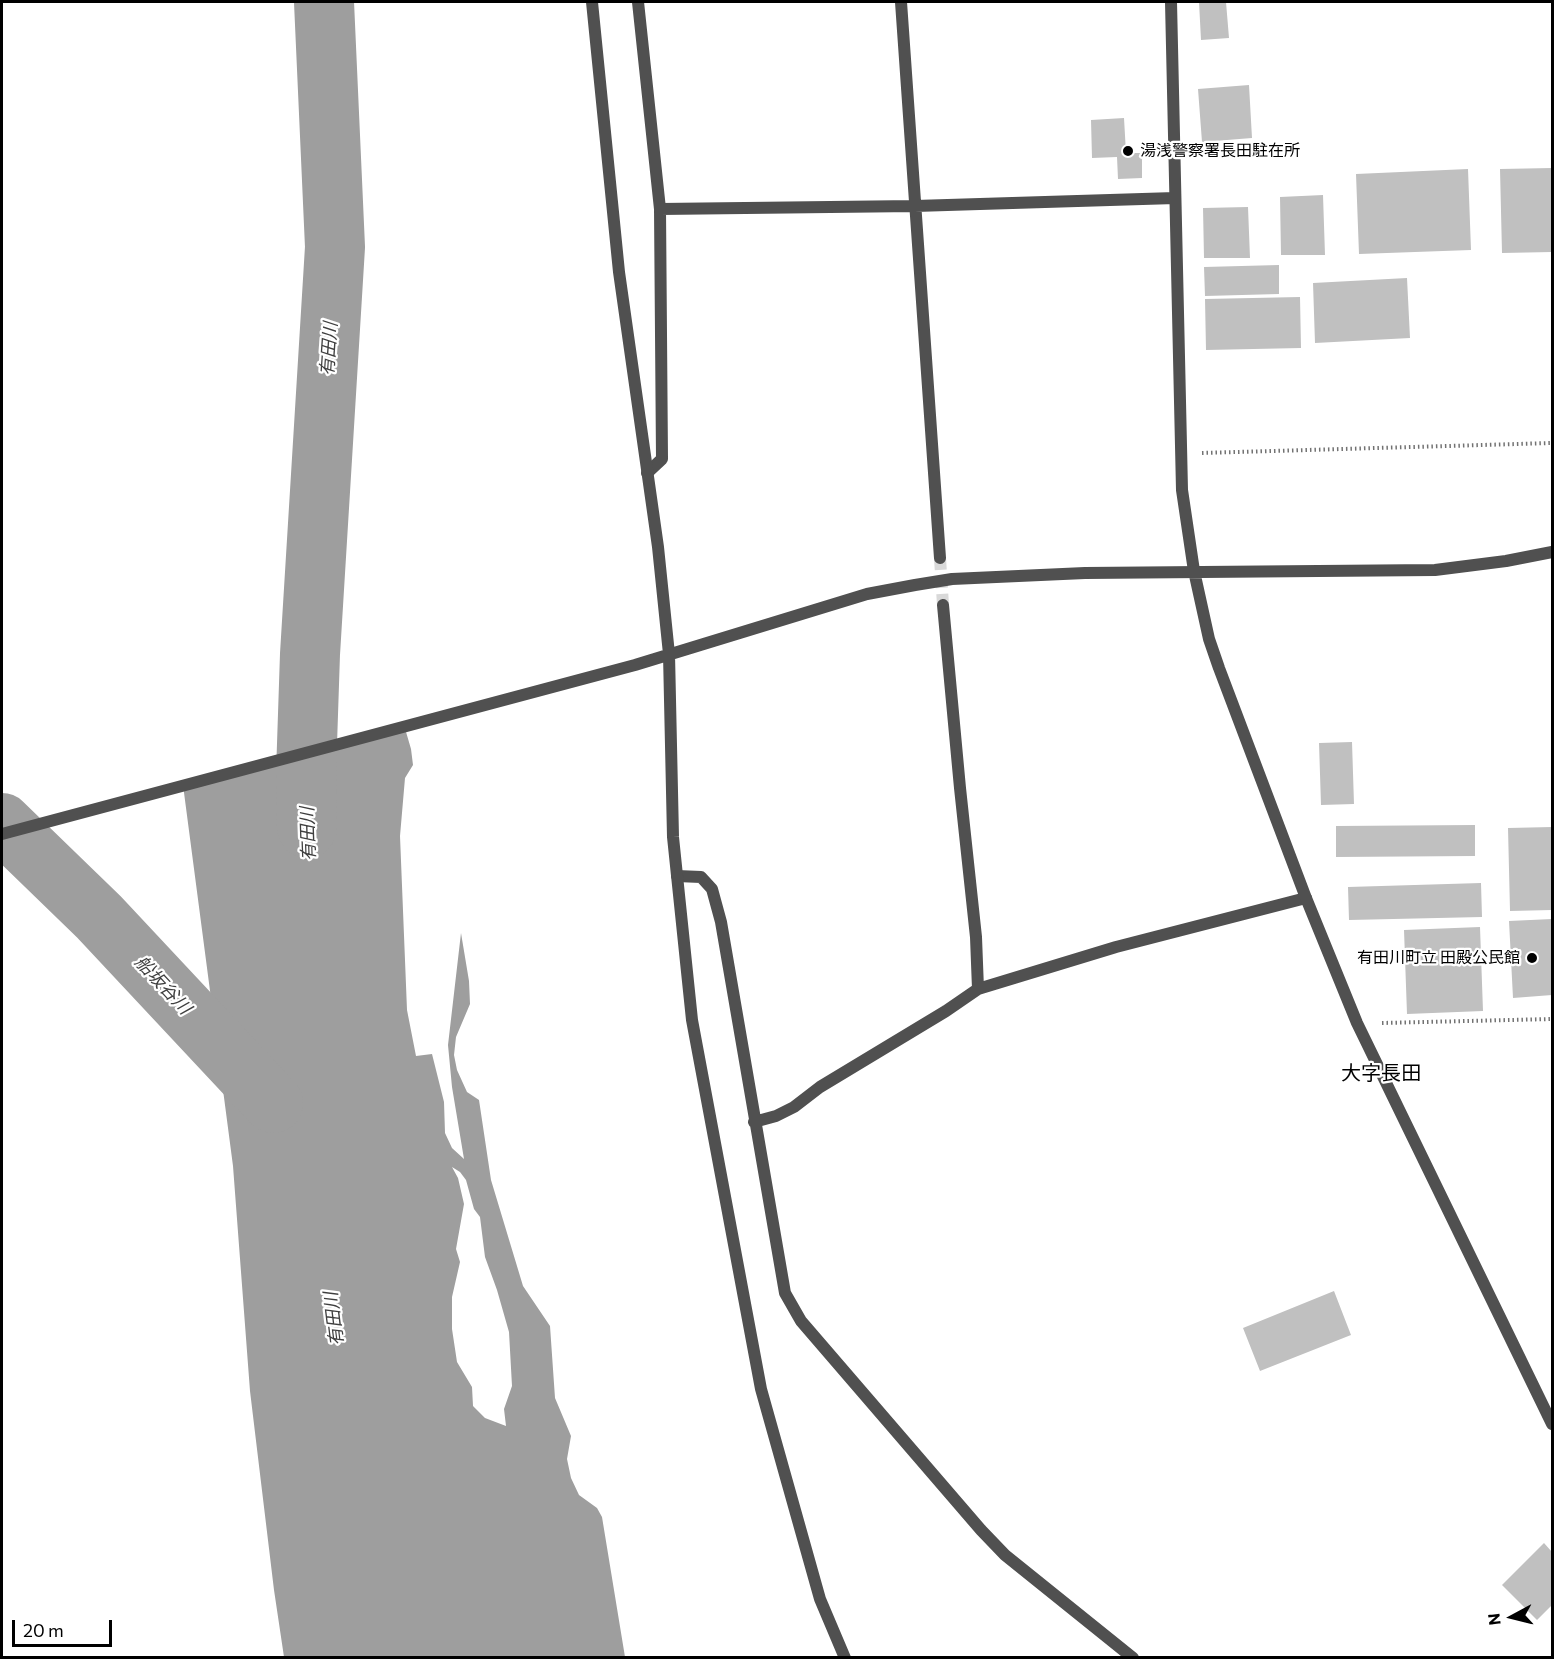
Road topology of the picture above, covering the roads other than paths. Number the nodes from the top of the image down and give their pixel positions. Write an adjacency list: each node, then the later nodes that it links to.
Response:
1 (591, 2): 8 (street)
2 (638, 2): 7 (street)
3 (901, 2): 6 (street)
4 (1171, 2): 5 (street)
5 (1175, 198): 6 (street); 11 (street)
6 (915, 206): 7 (street); 10 (street)
7 (660, 209): 8 (street)
8 (647, 473): 13 (street)
9 (1552, 552): 11 (street)
10 (940, 558)
11 (1194, 571): 13 (street); 16 (street)
12 (943, 605): 17 (street)
13 (669, 654): 14 (street); 15 (street)
14 (2, 834)
15 (677, 876): 18 (street); 20 (street)
16 (1306, 898): 17 (street); 19 (street)
17 (978, 989): 18 (street)
18 (754, 1122): 21 (street)
19 (1552, 1424)
20 (845, 1658)
21 (1133, 1658)

